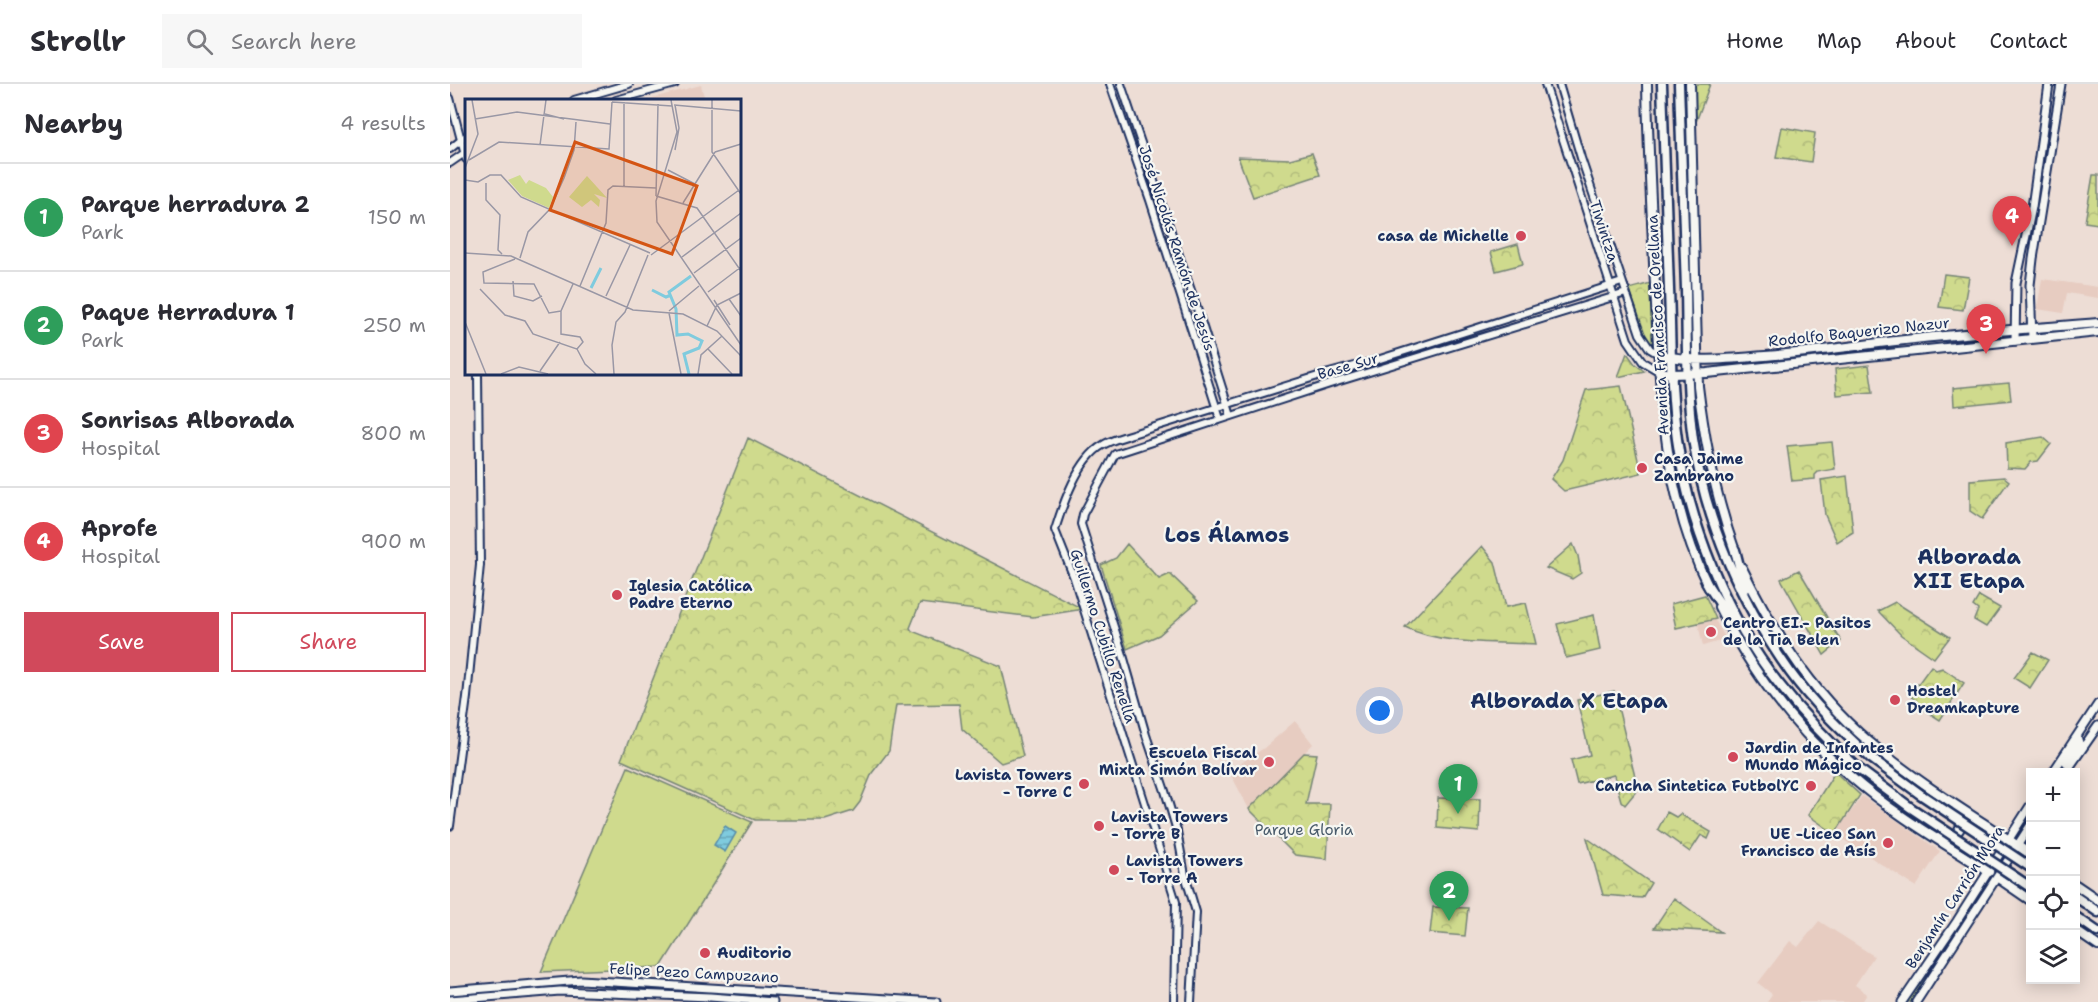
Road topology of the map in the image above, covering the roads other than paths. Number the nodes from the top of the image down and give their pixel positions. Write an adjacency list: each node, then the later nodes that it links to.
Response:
1 (629, 84): 14 (street)
2 (675, 84): 15 (street)
3 (1110, 84): 42 (street, José Nicolás Ramón de Jesús)
4 (1121, 84): 41 (street, José Nicolás Ramón de Jesús)
5 (1545, 84): 23 (street, Tiwintza)
6 (1559, 84): 22 (street, Tiwintza)
7 (1647, 84): 32 (main road, Avenida Francisco de Orellana)
8 (1662, 84): 33 (highway, Avenida Francisco de Orellana)
9 (1679, 84): 34 (highway, Avenida Francisco de Orellana)
10 (1690, 84): 35 (main road)
11 (2049, 84): 28 (main road)
12 (2061, 84): 27 (main road)
13 (450, 98): 17 (street)
14 (577, 99)
15 (620, 99)
16 (465, 137): 17 (street)
17 (460, 142): 18 (street); 19 (street)
18 (450, 149)
19 (465, 153)
20 (465, 156): 21 (street)
21 (450, 163)
22 (1622, 282): 23 (street, Base Sur); 24 (street, Tiwintza)
23 (1610, 286): 25 (street, Tiwintza); 41 (street, Base Sur)
24 (1626, 293): 25 (street, Base Sur); 32 (street, Tiwintza)
25 (1613, 297): 36 (street, Tiwintza); 43 (street, Base Sur)
26 (2098, 323): 27 (main road, Rodolfo Baquerizo Nazur)
27 (2031, 327): 28 (main road, Rodolfo Baquerizo Nazur); 30 (main road)
28 (2015, 329): 31 (main road); 35 (main road, Rodolfo Baquerizo Nazur)
29 (2098, 333): 30 (main road, Rodolfo Baquerizo Nazur)
30 (2032, 338): 31 (main road, Rodolfo Baquerizo Nazur)
31 (2015, 341): 38 (main road, Rodolfo Baquerizo Nazur)
32 (1660, 355): 33 (main road, Rodolfo Baquerizo Nazur); 36 (main road, Avenida Francisco de Orellana)
33 (1671, 358): 34 (main road, Rodolfo Baquerizo Nazur); 37 (highway, Avenida Francisco de Orellana)
34 (1688, 360): 35 (main road, Rodolfo Baquerizo Nazur); 40 (highway, Avenida Francisco de Orellana)
35 (1698, 361): 38 (main road)
36 (1660, 372): 37 (main road, Rodolfo Baquerizo Nazur); 48 (main road, Avenida Francisco de Orellana)
37 (1671, 374): 40 (main road, Rodolfo Baquerizo Nazur); 50 (highway, Avenida Francisco de Orellana)
38 (1698, 374): 40 (main road, Rodolfo Baquerizo Nazur); 47 (main road)
39 (477, 375): 59 (street)
40 (1688, 375): 49 (highway, Avenida Francisco de Orellana)
41 (1227, 404): 42 (street, Base Sur); 43 (street, José Nicolás Ramón de Jesús)
42 (1216, 408): 44 (street, José Nicolás Ramón de Jesús); 45 (street, Base Sur)
43 (1231, 416): 44 (street, Base Sur)
44 (1220, 419): 46 (street, Base Sur)
45 (1089, 458): 82 (street, Guillermo Cubillo Renella)
46 (1097, 489): 83 (street, Guillermo Cubillo Renella)
47 (1735, 550): 49 (highway); 57 (main road)
48 (1707, 584): 50 (highway); 61 (main road, Avenida Francisco de Orellana)
49 (1750, 607): 65 (highway, Avenida Francisco de Orellana, bridge)
50 (1747, 636): 68 (highway, Avenida Francisco de Orellana, bridge)
51 (2098, 704): 53 (main road)
52 (2098, 726): 56 (main road)
53 (2077, 736): 54 (main road); 55 (main road)
54 (2062, 768)
55 (2062, 768)
56 (2063, 768)
57 (1955, 804): 61 (main road); 62 (main road)
58 (2026, 814): 62 (main road, Benjamín Carrión Mora)
59 (450, 826)
60 (2026, 834): 63 (main road, Benjamín Carrión Mora)
61 (1937, 838): 66 (main road, Avenida Francisco de Orellana)
62 (2009, 840): 63 (main road); 66 (main road, Benjamín Carrión Mora)
63 (2018, 846): 64 (main road); 67 (main road, Benjamín Carrión Mora)
64 (2026, 851)
65 (2026, 864)
66 (1989, 872): 84 (main road, Benjamín Carrión Mora)
67 (1998, 878): 70 (main road); 85 (main road, Benjamín Carrión Mora)
68 (2026, 883)
69 (2080, 888): 72 (main road)
70 (2026, 897)
71 (2080, 900): 73 (highway)
72 (2098, 900)
73 (2098, 912)
74 (2080, 920): 75 (highway)
75 (2098, 932)
76 (2080, 934): 77 (main road)
77 (2098, 946)
78 (450, 991): 81 (main road, Felipe Pezo Campuzano)
79 (450, 1000): 80 (main road, Felipe Pezo Campuzano)
80 (773, 1002)
81 (936, 1002)
82 (1174, 1002)
83 (1191, 1002)
84 (1902, 1002)
85 (1916, 1002)

